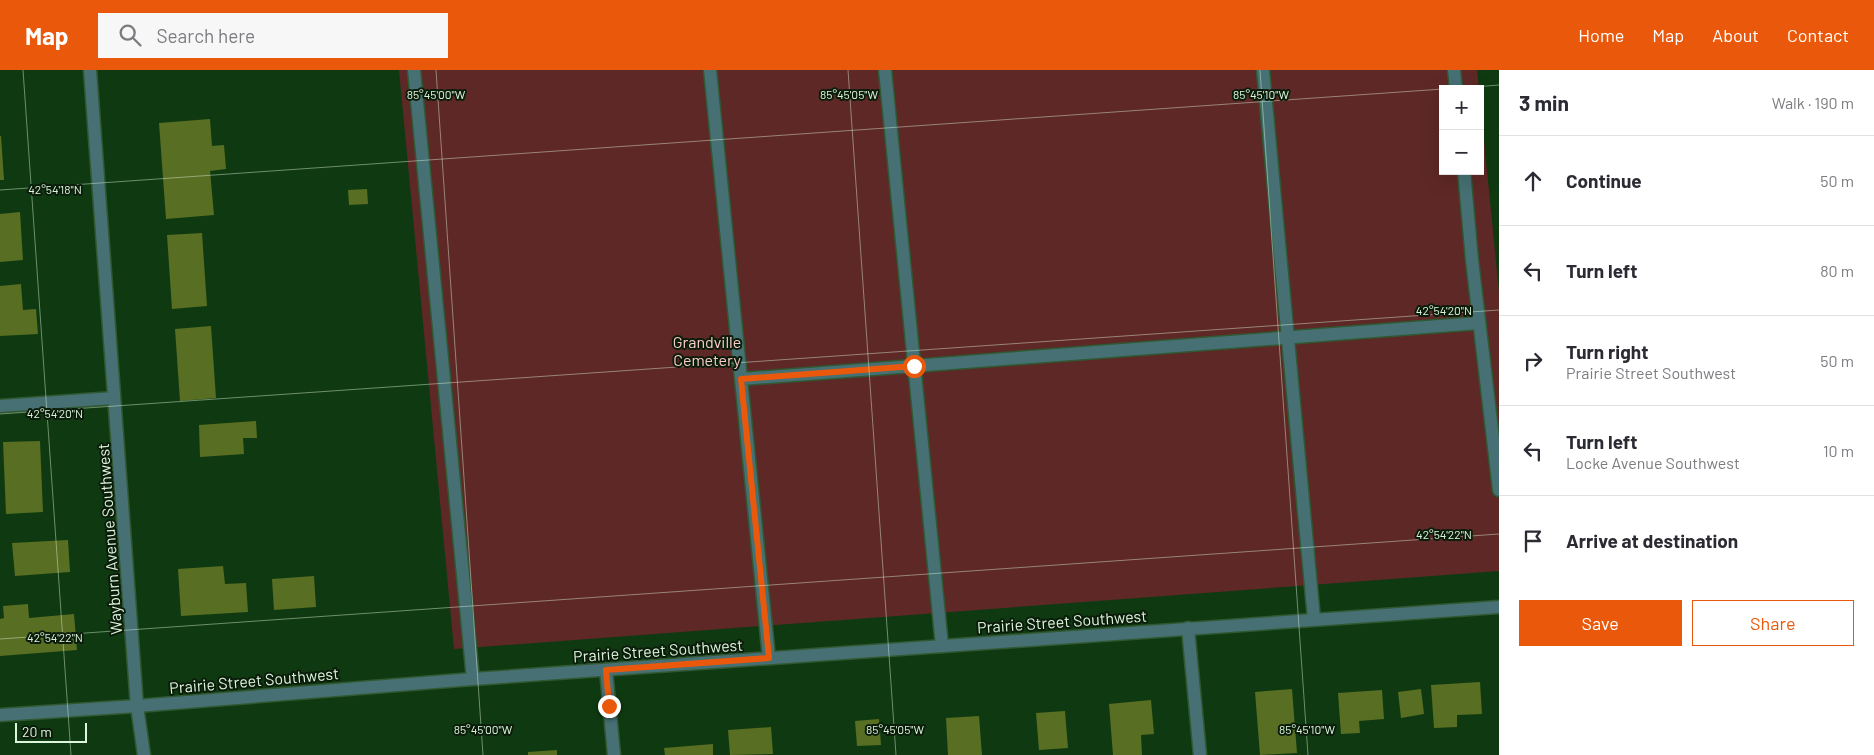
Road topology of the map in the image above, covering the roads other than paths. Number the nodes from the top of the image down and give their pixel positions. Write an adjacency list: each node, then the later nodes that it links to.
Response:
1 (90, 70): 13 (street, Wayburn Avenue Southwest)
2 (414, 70): 22 (street)
3 (710, 70): 12 (street)
4 (885, 70): 11 (street)
5 (1263, 70): 10 (street)
6 (1454, 70): 7 (street)
7 (1456, 85)
8 (1464, 175): 9 (street)
9 (1479, 323): 10 (street); 15 (street)
10 (1288, 338): 11 (street); 17 (street)
11 (914, 366): 12 (street); 19 (street)
12 (741, 379): 20 (street)
13 (114, 398): 14 (street); 23 (street, Wayburn Avenue Southwest)
14 (0, 406)
15 (1499, 490)
16 (1499, 607): 17 (street, Prairie Street Southwest)
17 (1314, 619): 18 (street, Prairie Street Southwest)
18 (1188, 628): 19 (street, Prairie Street Southwest); 27 (street)
19 (942, 646): 20 (street, Prairie Street Southwest)
20 (769, 658): 21 (street, Prairie Street Southwest)
21 (606, 670): 22 (street, Prairie Street Southwest); 26 (street)
22 (473, 679): 23 (street, Prairie Street Southwest)
23 (137, 706): 24 (street, Prairie Street Southwest); 25 (street, Wayburn Avenue Southwest)
24 (0, 715)
25 (144, 755)
26 (614, 755)
27 (1200, 755)

